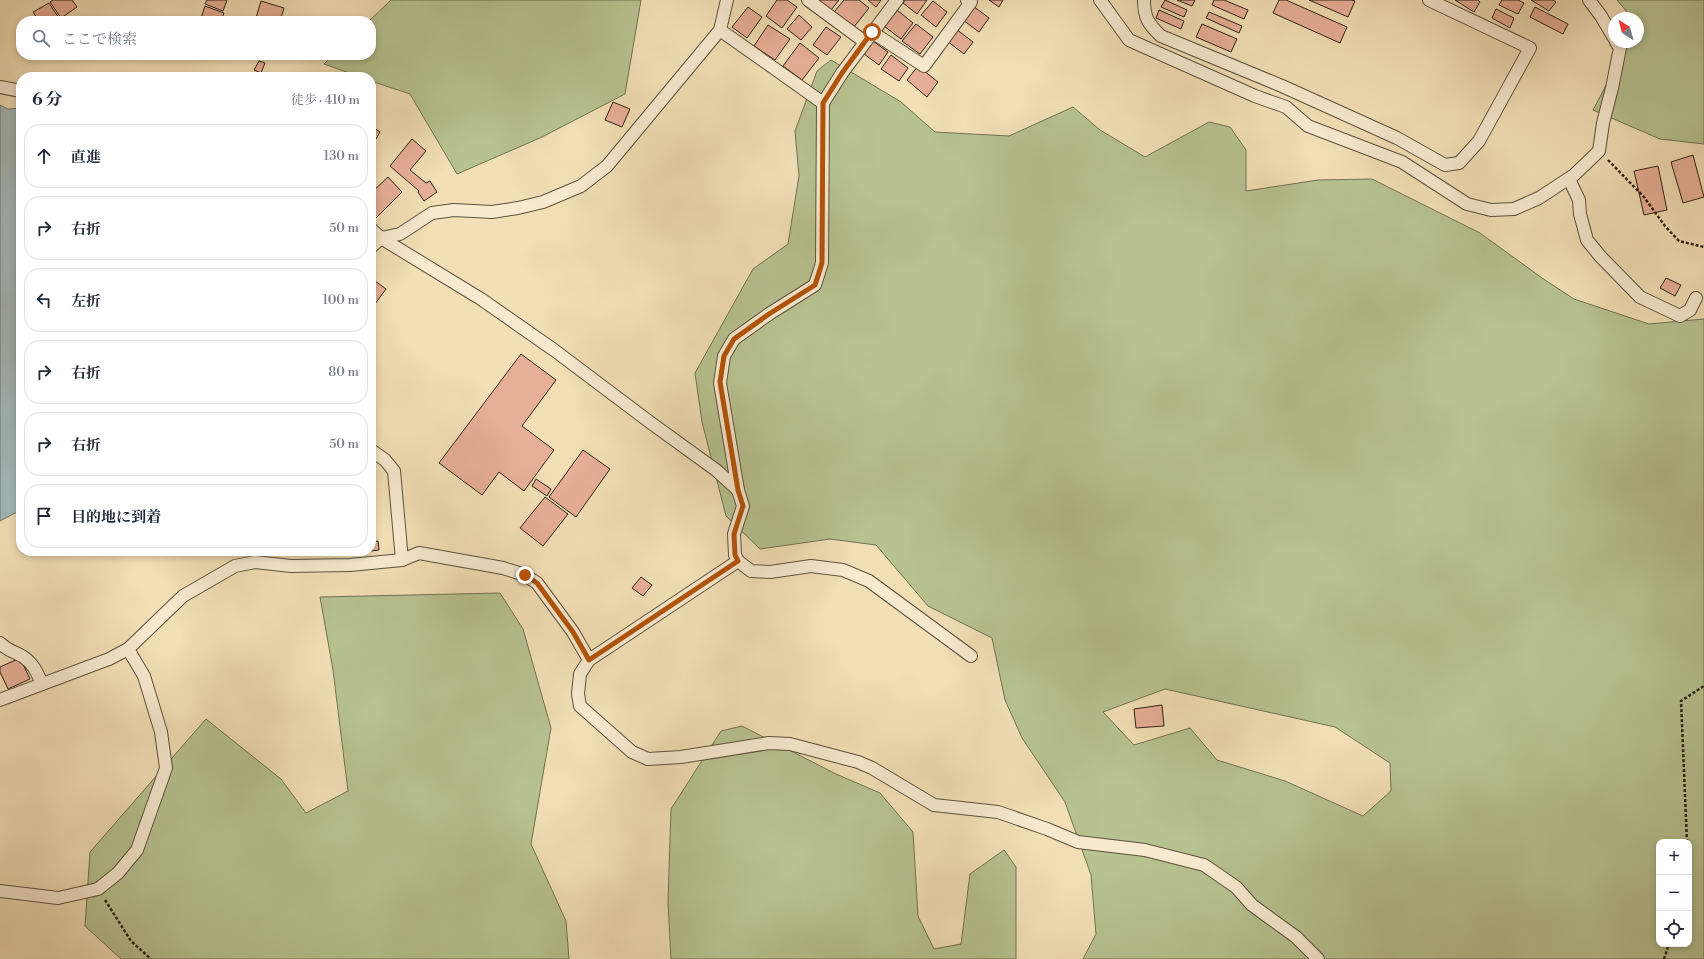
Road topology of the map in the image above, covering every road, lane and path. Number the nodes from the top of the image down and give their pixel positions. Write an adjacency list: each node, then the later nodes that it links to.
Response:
1 (727, 0): 10 (street)
2 (808, 0): 11 (street)
3 (896, 0): 11 (street)
4 (967, 0): 11 (street)
5 (1100, 0): 17 (street)
6 (1144, 0): 7 (street)
7 (1429, 0)
8 (1589, 0): 9 (street)
9 (1608, 28)
10 (720, 30): 15 (street); 19 (street)
11 (869, 37): 15 (street)
12 (1620, 48): 16 (street)
13 (0, 87): 14 (street)
14 (16, 90)
15 (823, 103): 24 (street)
16 (1599, 151): 17 (street); 21 (path)
17 (1569, 179): 22 (street)
18 (376, 234): 19 (street)
19 (381, 238): 20 (street); 24 (street)
20 (376, 242)
21 (1704, 247)
22 (1696, 298)
23 (376, 454): 26 (street)
24 (738, 490): 27 (street)
25 (255, 556): 26 (street); 29 (street)
26 (402, 560): 31 (street)
27 (738, 561): 30 (street); 31 (street)
28 (0, 643): 32 (street)
29 (128, 649): 32 (street); 36 (street)
30 (971, 656)
31 (589, 660): 40 (street)
32 (42, 684): 34 (street)
33 (1704, 686): 35 (path)
34 (0, 700)
35 (1687, 839)
36 (98, 889): 37 (street); 39 (path)
37 (0, 891)
38 (1668, 947): 41 (path)
39 (151, 959)
40 (1318, 959)
41 (1664, 959)

